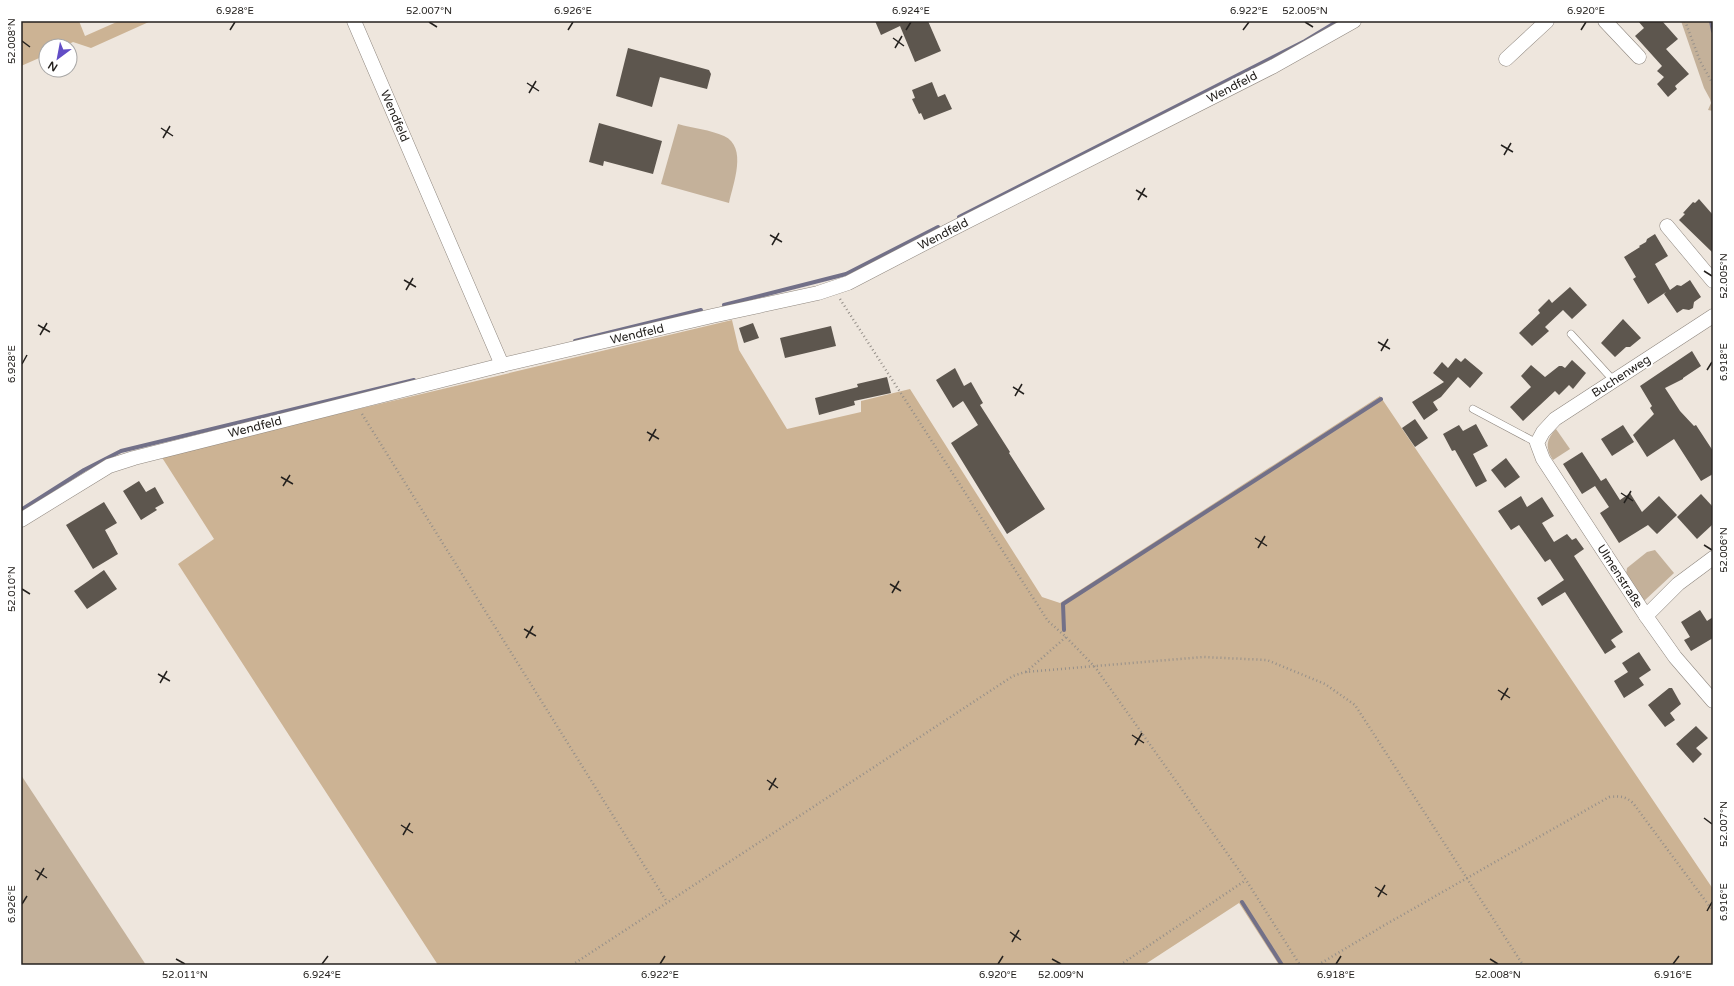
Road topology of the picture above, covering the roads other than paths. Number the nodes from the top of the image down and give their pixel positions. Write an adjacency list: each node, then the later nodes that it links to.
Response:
1 (354, 21): 11 (street, Wendfeld)
2 (1354, 21): 11 (street, Wendfeld)
3 (1547, 21): 6 (street)
4 (1605, 21): 5 (street)
5 (1638, 57)
6 (1506, 59)
7 (1667, 226): 8 (street)
8 (1713, 281)
9 (1713, 316): 12 (street, Buchenweg)
10 (1571, 334): 12 (lane)
11 (502, 365): 15 (street, Wendfeld)
12 (1614, 381): 14 (street, Buchenweg)
13 (1473, 409): 14 (lane)
14 (1537, 443): 17 (street, Ulmenstraße)
15 (21, 520)
16 (1713, 558): 17 (street)
17 (1646, 616): 18 (street, Ulmenstraße)
18 (1713, 702)

